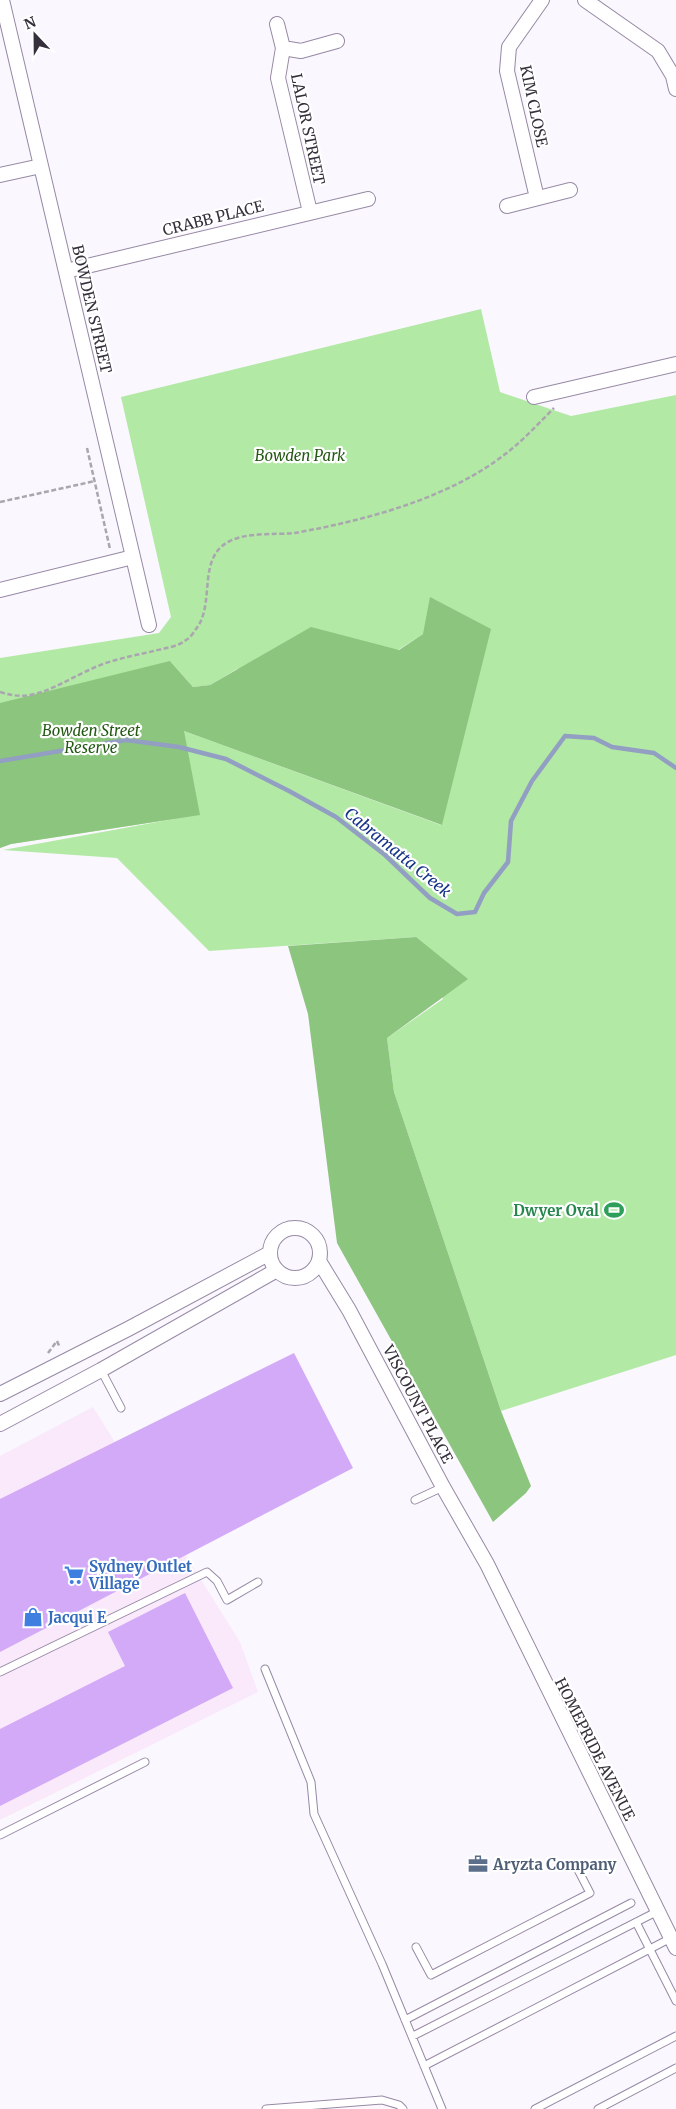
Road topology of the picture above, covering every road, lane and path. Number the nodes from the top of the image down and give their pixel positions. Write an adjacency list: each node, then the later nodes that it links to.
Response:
1 (2, 0): 8 (street, BOWDEN STREET)
2 (542, 0): 11 (street, KIM CLOSE)
3 (585, 0): 7 (street)
4 (277, 24): 6 (street, LALOR STREET)
5 (337, 42): 6 (street)
6 (284, 48): 14 (street, LALOR STREET)
7 (676, 89)
8 (41, 166): 9 (street); 15 (street, BOWDEN STREET)
9 (0, 175)
10 (570, 190): 11 (street)
11 (537, 198): 13 (street)
12 (368, 199): 14 (street, CRABB PLACE)
13 (507, 206)
14 (310, 212): 15 (street, CRABB PLACE)
15 (66, 271): 22 (street, BOWDEN STREET)
16 (676, 364): 17 (street)
17 (534, 397)
18 (559, 403): 26 (path)
19 (87, 448): 20 (path)
20 (95, 482): 21 (path); 23 (path)
21 (0, 502)
22 (133, 557): 23 (street); 25 (street, BOWDEN STREET)
23 (113, 562): 24 (street)
24 (0, 590)
25 (150, 625)
26 (0, 692)
27 (270, 1253): 28 (street); 29 (street); 31 (street)
28 (319, 1261): 29 (street); 34 (street, VISCOUNT PLACE)
29 (277, 1270): 30 (street)
30 (101, 1370): 32 (lane); 33 (street)
31 (0, 1394)
32 (121, 1408)
33 (0, 1424)
34 (443, 1487): 35 (lane); 36 (street, VISCOUNT PLACE)
35 (415, 1500)
36 (487, 1564): 44 (street, HOMEPRIDE AVENUE)
37 (258, 1582): 39 (lane)
38 (265, 1669): 50 (lane)
39 (0, 1672)
40 (145, 1762): 41 (lane)
41 (0, 1835)
42 (575, 1864): 47 (lane)
43 (631, 1902): 50 (lane)
44 (658, 1911): 45 (lane); 46 (street, HOMEPRIDE AVENUE)
45 (636, 1922): 48 (lane); 51 (lane)
46 (674, 1943): 48 (lane)
47 (416, 1947)
48 (649, 1948): 49 (lane); 53 (lane)
49 (676, 2001)
50 (405, 2020): 51 (lane)
51 (412, 2036): 53 (lane)
52 (676, 2036): 58 (lane)
53 (424, 2066): 57 (lane)
54 (676, 2068): 59 (lane)
55 (266, 2109): 56 (lane)
56 (403, 2109)
57 (442, 2109)
58 (534, 2109)
59 (598, 2109)

